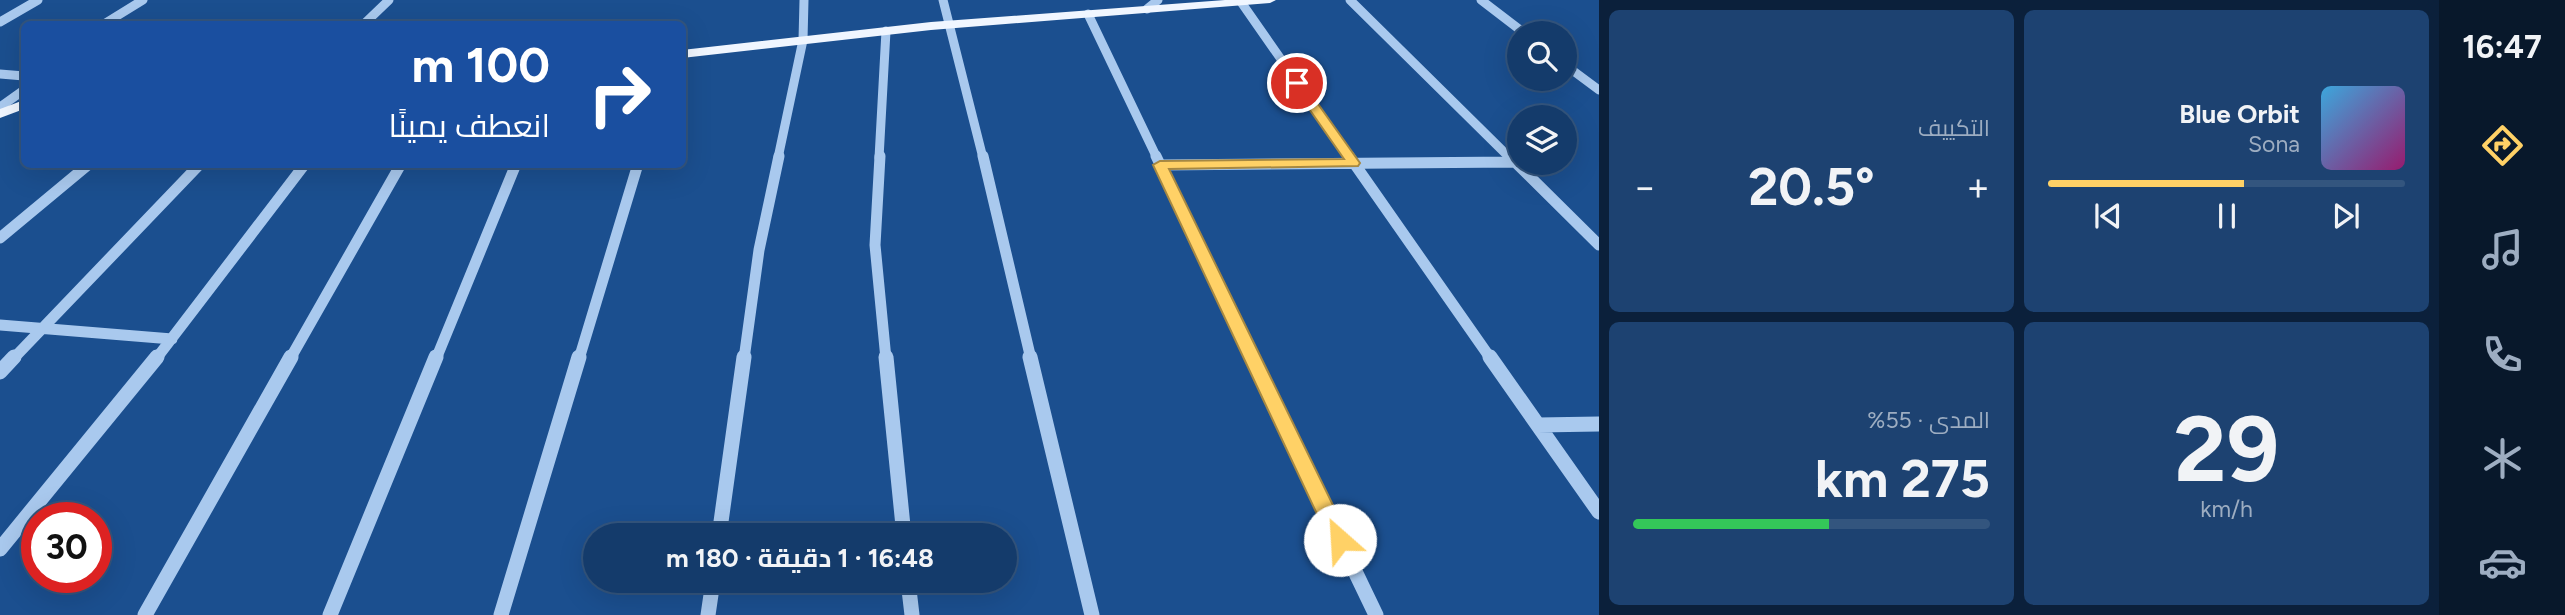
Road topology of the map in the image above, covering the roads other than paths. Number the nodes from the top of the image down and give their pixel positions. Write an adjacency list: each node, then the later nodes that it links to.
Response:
1 (38, 0): 16 (street)
2 (143, 0): 13 (street)
3 (389, 0): 14 (street)
4 (804, 0): 19 (street)
5 (943, 0): 17 (street)
6 (1158, 0): 11 (street)
7 (1270, 0): 10 (main road)
8 (1350, 0): 28 (street)
9 (1480, 0): 15 (street)
10 (1241, 2): 11 (main road); 30 (street)
11 (1147, 9): 12 (main road)
12 (1087, 14): 17 (main road); 31 (street)
13 (109, 21)
14 (367, 21)
15 (1508, 21)
16 (0, 22)
17 (951, 24): 18 (main road); 58 (street)
18 (886, 31): 19 (main road); 49 (street)
19 (803, 40): 20 (main road); 48 (street)
20 (686, 54)
21 (0, 74): 23 (street)
22 (1577, 74): 24 (street)
23 (21, 76)
24 (1599, 90)
25 (21, 93): 27 (street)
26 (21, 105): 27 (main road)
27 (2, 112)
28 (1507, 155)
29 (1507, 162): 30 (street)
30 (1354, 163): 31 (street); 46 (street)
31 (1160, 165): 59 (street)
32 (84, 168): 39 (street)
33 (196, 168): 42 (street)
34 (302, 168): 43 (street)
35 (399, 168): 53 (street)
36 (514, 168): 54 (street)
37 (637, 168): 55 (street)
38 (1527, 175): 40 (street)
39 (0, 237)
40 (1599, 245)
41 (0, 325): 42 (street)
42 (42, 328): 43 (street); 44 (street)
43 (172, 339): 50 (street)
44 (0, 372)
45 (1599, 424): 46 (street)
46 (1538, 425): 47 (street)
47 (1599, 512)
48 (721, 523)
49 (903, 523)
50 (0, 549)
51 (711, 593): 56 (street)
52 (909, 593): 57 (street)
53 (145, 615)
54 (330, 615)
55 (501, 615)
56 (708, 615)
57 (912, 615)
58 (1092, 615)
59 (1376, 615)

